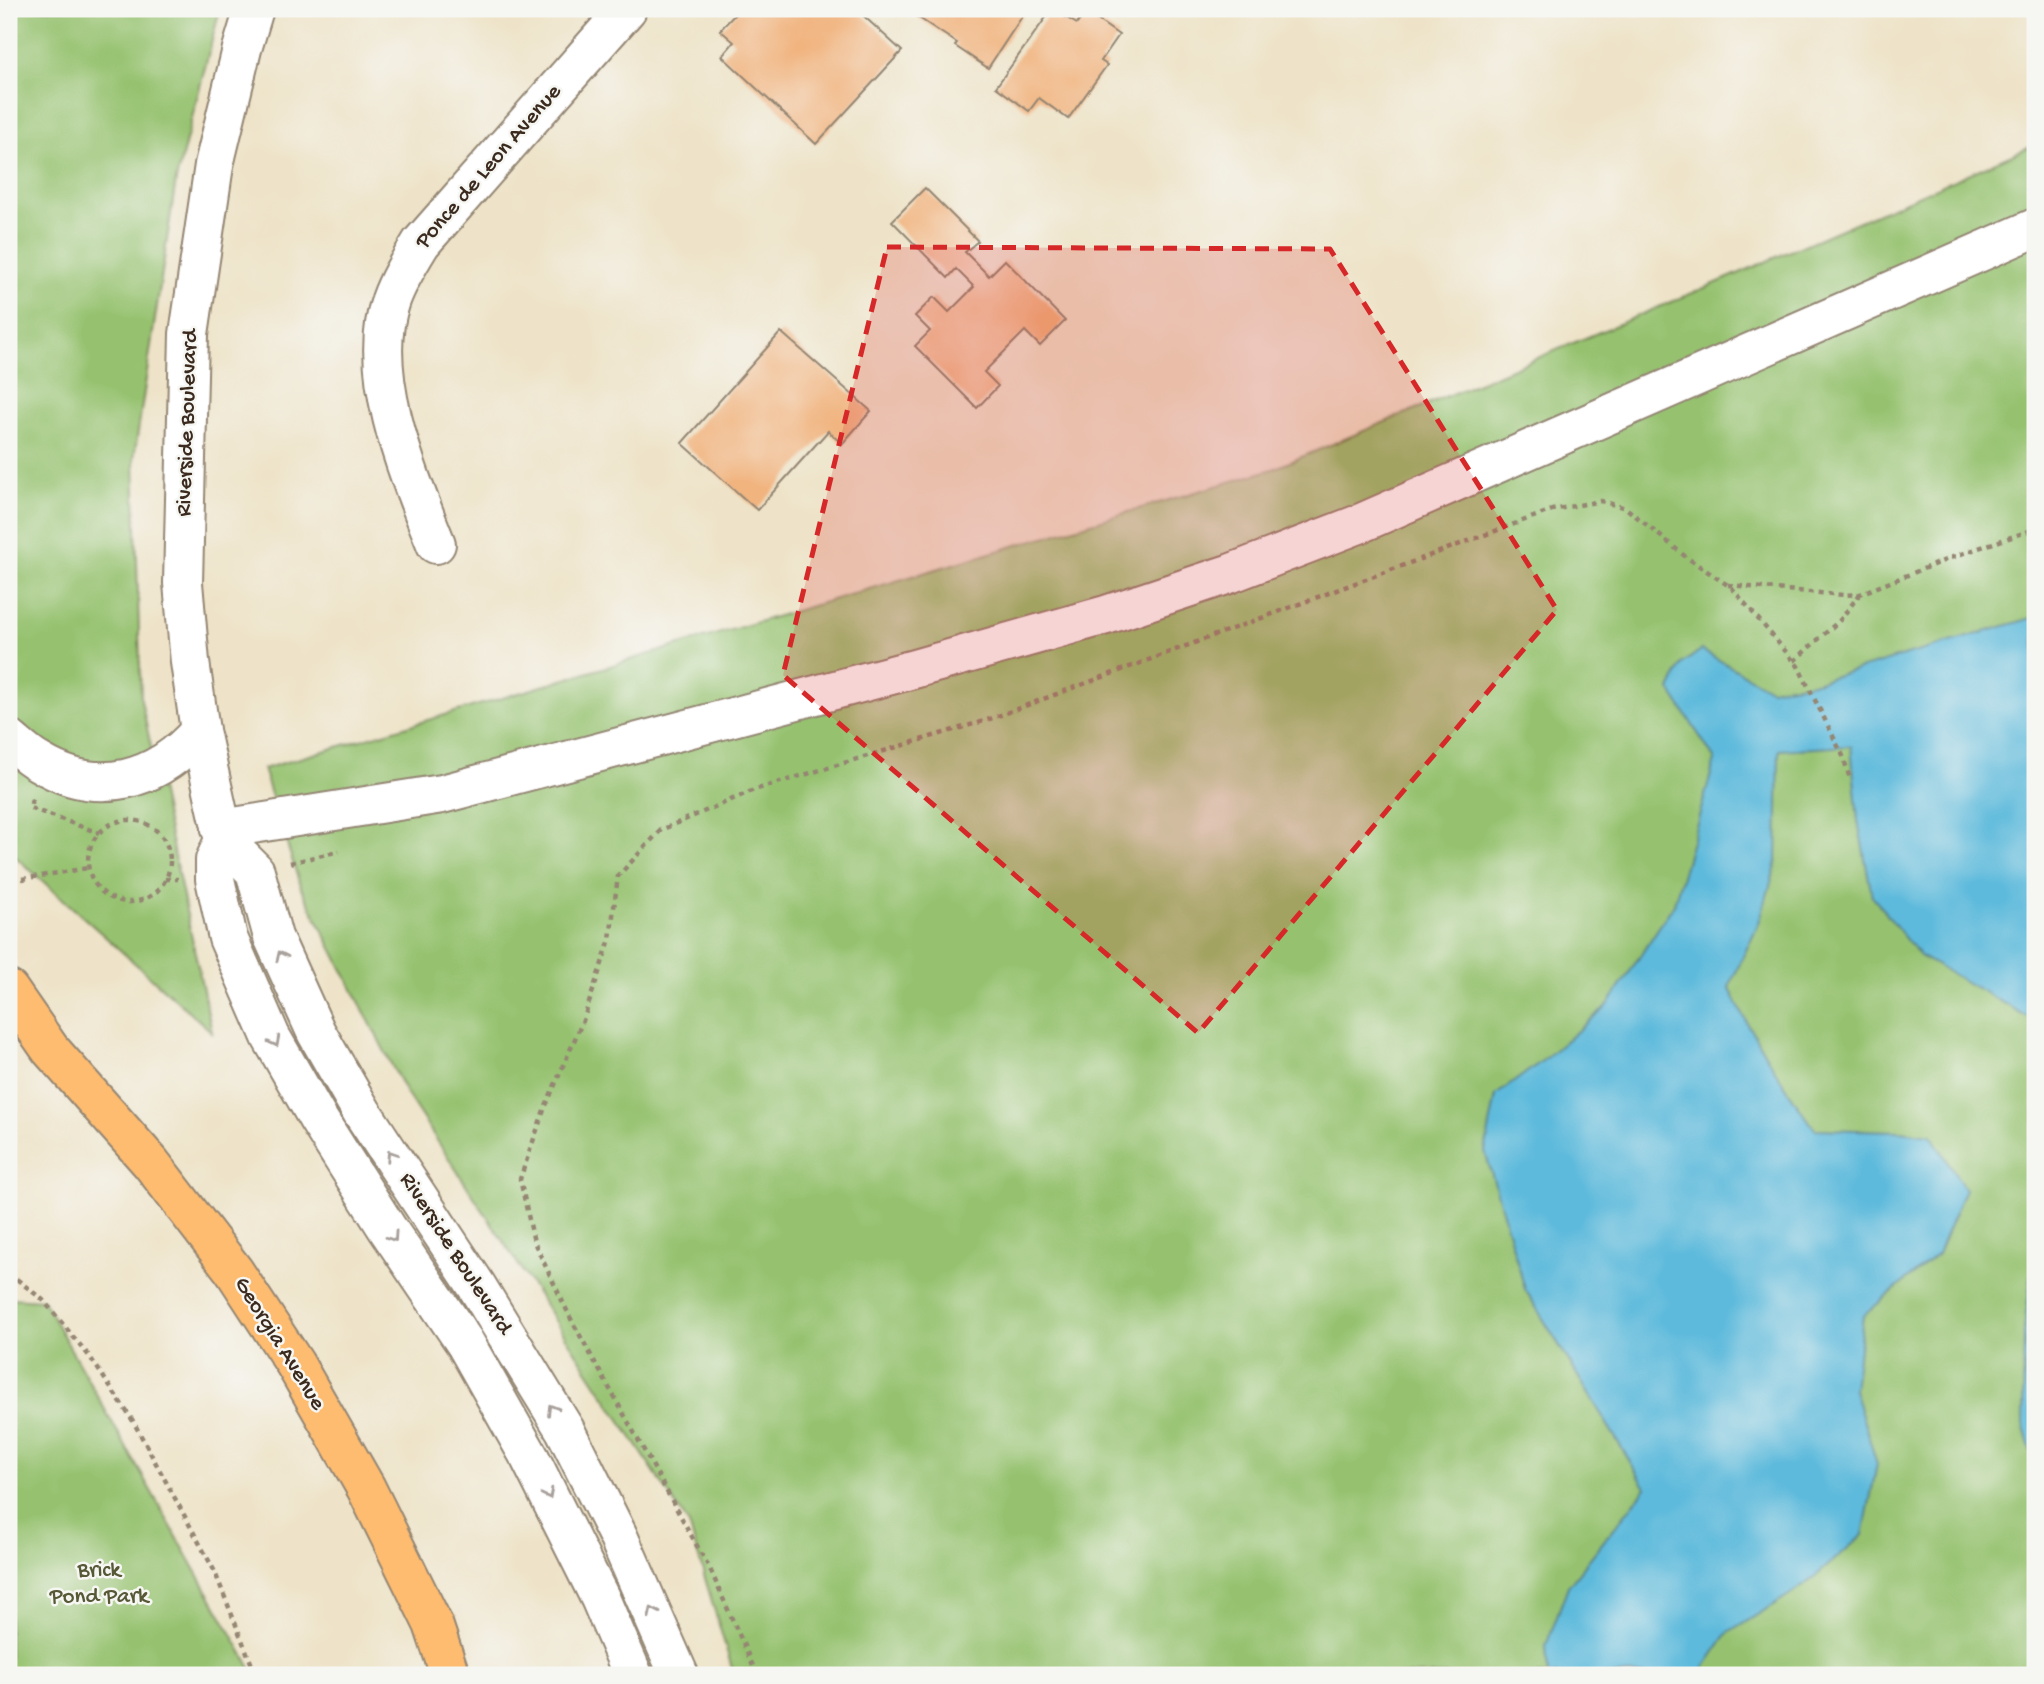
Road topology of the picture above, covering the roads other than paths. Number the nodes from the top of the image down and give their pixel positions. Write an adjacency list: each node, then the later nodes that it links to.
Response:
1 (254, 9): 5 (street, Riverside Boulevard)
2 (627, 9): 4 (street, Ponce de Leon Avenue)
3 (2035, 228): 7 (street)
4 (436, 544)
5 (200, 731): 6 (street); 7 (street, Riverside Boulevard)
6 (9, 739)
7 (222, 835): 12 (street, Riverside Boulevard, one-way to 12); 13 (street, Riverside Boulevard, one-way to 7)
8 (9, 990): 10 (main road, Georgia Avenue)
9 (9, 1028): 10 (main road, Georgia Avenue)
10 (50, 1049): 11 (main road, Georgia Avenue)
11 (450, 1675)
12 (633, 1675)
13 (679, 1675)

